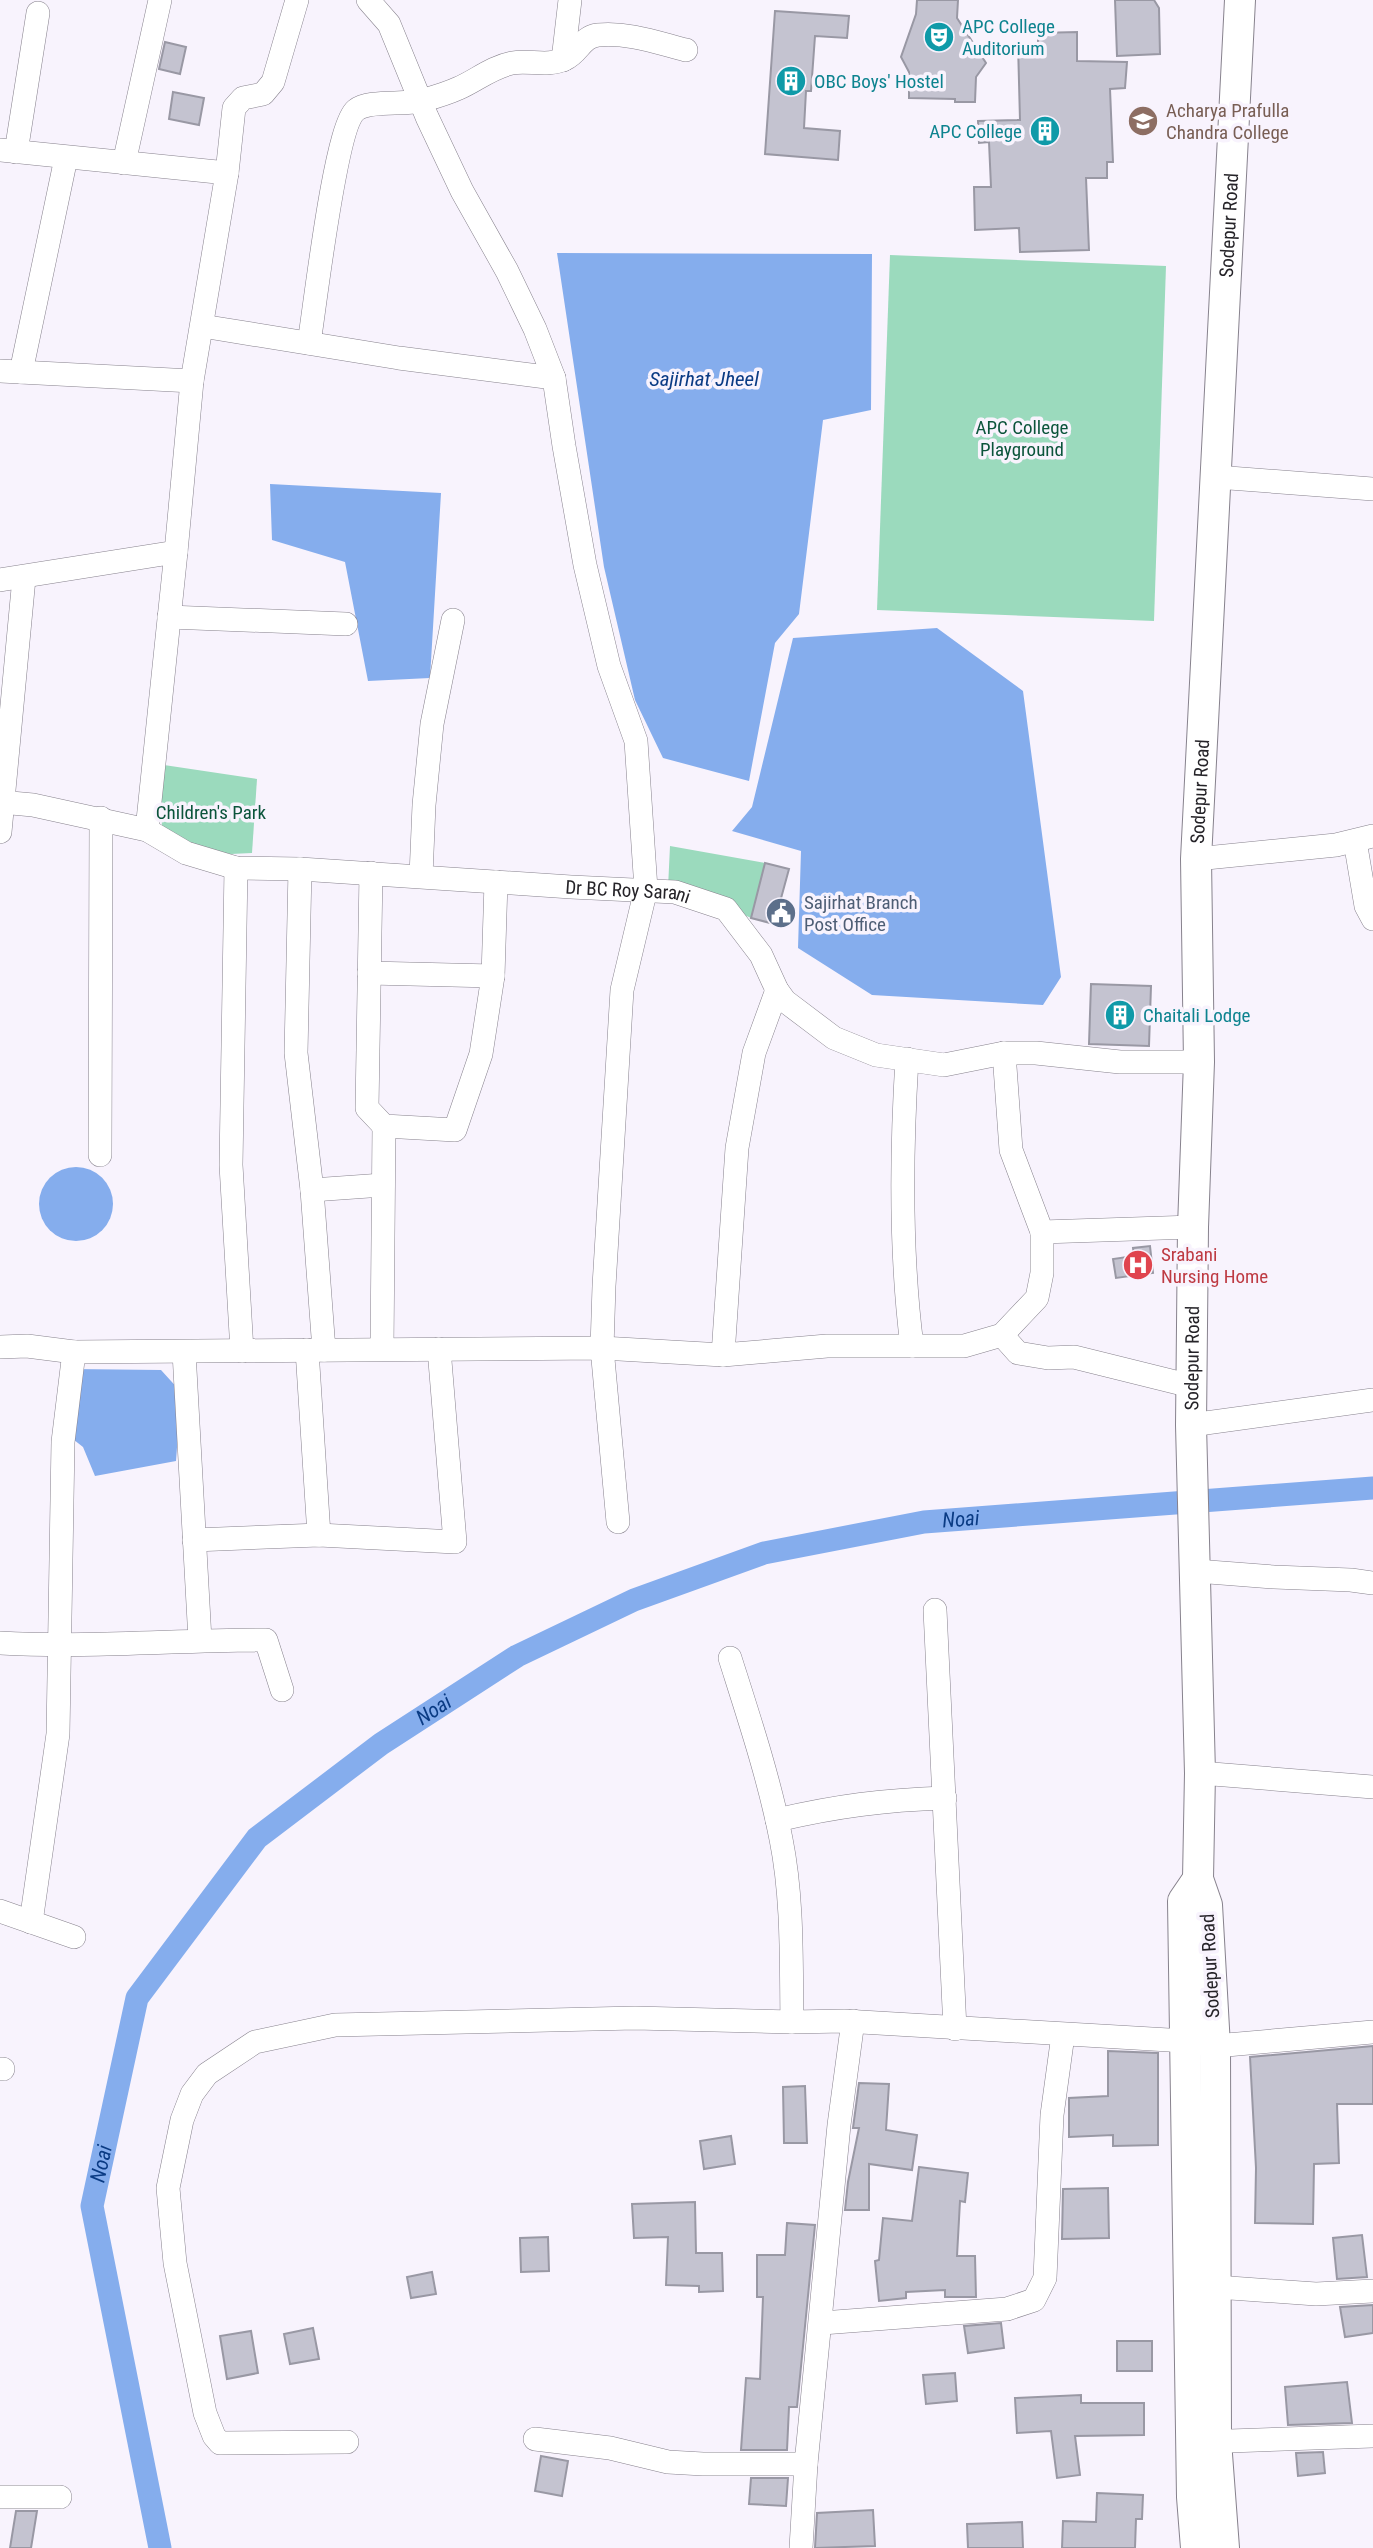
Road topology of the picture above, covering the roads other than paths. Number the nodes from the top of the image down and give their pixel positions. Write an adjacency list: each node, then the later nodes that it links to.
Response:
1 (160, 0): 12 (street)
2 (297, 0): 13 (street)
3 (368, 0): 9 (street)
4 (570, 0): 8 (street)
5 (1240, 0): 19 (main road, Sodepur Road)
6 (38, 13): 10 (street)
7 (687, 50): 8 (street)
8 (564, 60): 9 (street)
9 (421, 102): 15 (street); 17 (street)
10 (8, 151): 11 (street)
11 (66, 158): 12 (street); 16 (street)
12 (124, 163): 13 (street)
13 (227, 173): 14 (street)
14 (202, 326): 15 (street); 18 (street)
15 (309, 344): 17 (street)
16 (10, 371): 18 (street)
17 (554, 377): 38 (street)
18 (192, 381): 21 (street)
19 (1216, 477): 20 (street); 32 (main road, Sodepur Road)
20 (1373, 489)
21 (176, 552): 22 (street); 24 (street)
22 (24, 578): 23 (street); 27 (street)
23 (0, 580)
24 (169, 617): 26 (street); 29 (street)
25 (453, 620): 36 (street)
26 (346, 624)
27 (1, 802): 28 (street, Dr BC Roy Sarani); 30 (street)
28 (101, 818): 29 (street, Dr BC Roy Sarani); 47 (street)
29 (147, 830): 33 (street, Dr BC Roy Sarani)
30 (0, 832)
31 (1364, 838): 32 (street); 39 (street)
32 (1196, 859): 45 (main road, Sodepur Road)
33 (236, 868): 34 (street, Dr BC Roy Sarani); 59 (street)
34 (300, 869): 35 (street, Dr BC Roy Sarani); 49 (street)
35 (371, 873): 36 (street, Dr BC Roy Sarani); 40 (street)
36 (421, 876): 37 (street, Dr BC Roy Sarani)
37 (496, 881): 38 (street, Dr BC Roy Sarani); 41 (street)
38 (646, 889): 42 (street, Dr BC Roy Sarani); 55 (street)
39 (1373, 919)
40 (369, 974): 41 (street); 46 (street)
41 (493, 976): 46 (street)
42 (777, 990): 44 (street, Dr BC Roy Sarani); 62 (street)
43 (1004, 1053): 44 (street, Dr BC Roy Sarani); 45 (street, Dr BC Roy Sarani); 51 (street)
44 (907, 1059): 53 (street)
45 (1199, 1062): 50 (main road, Sodepur Road)
46 (384, 1126): 48 (street)
47 (100, 1155)
48 (383, 1185): 49 (street); 56 (street)
49 (312, 1190): 58 (street)
50 (1193, 1227): 51 (street); 63 (main road, Sodepur Road)
51 (1042, 1232): 52 (street)
52 (1002, 1335): 53 (street); 63 (street)
53 (912, 1346): 62 (street)
54 (0, 1347): 60 (street)
55 (602, 1348): 57 (street); 62 (street); 66 (street)
56 (382, 1349): 57 (street); 58 (street)
57 (439, 1349): 67 (street)
58 (315, 1350): 59 (street); 67 (street)
59 (242, 1351): 61 (street)
60 (74, 1352): 61 (street); 74 (street)
61 (184, 1352): 68 (street)
62 (723, 1355)
63 (1191, 1386): 65 (main road, Sodepur Road)
64 (1373, 1400): 65 (street)
65 (1191, 1425): 69 (main road, Sodepur Road)
66 (618, 1522)
67 (319, 1535): 68 (street)
68 (194, 1540): 72 (street)
69 (1195, 1560): 70 (street); 77 (main road, Sodepur Road)
70 (1373, 1583)
71 (935, 1609): 79 (street)
72 (200, 1640): 74 (street); 76 (street)
73 (0, 1643): 74 (street)
74 (59, 1647): 82 (street)
75 (730, 1658): 80 (street)
76 (282, 1690)
77 (1200, 1773): 78 (street); 89 (main road, Sodepur Road)
78 (1373, 1787)
79 (945, 1798): 80 (street); 86 (street)
80 (777, 1820): 85 (street)
81 (0, 1911): 82 (street)
82 (31, 1922): 83 (street)
83 (74, 1937)
84 (853, 2021): 85 (street); 86 (street); 92 (street)
85 (792, 2022): 95 (street)
86 (955, 2029): 88 (street)
87 (1373, 2032): 89 (street)
88 (1063, 2035): 89 (street); 92 (street)
89 (1200, 2043): 90 (main road, Sodepur Road); 96 (main road)
90 (1216, 2287): 91 (street); 96 (main road, Sodepur Road)
91 (1373, 2291)
92 (822, 2323): 97 (street)
93 (1373, 2436): 96 (street)
94 (535, 2439): 97 (street)
95 (347, 2442)
96 (1204, 2442): 101 (main road); 102 (main road, Sodepur Road)
97 (806, 2464): 100 (street)
98 (0, 2497): 99 (street)
99 (60, 2497)
100 (802, 2548)
101 (1196, 2548)
102 (1224, 2548)

